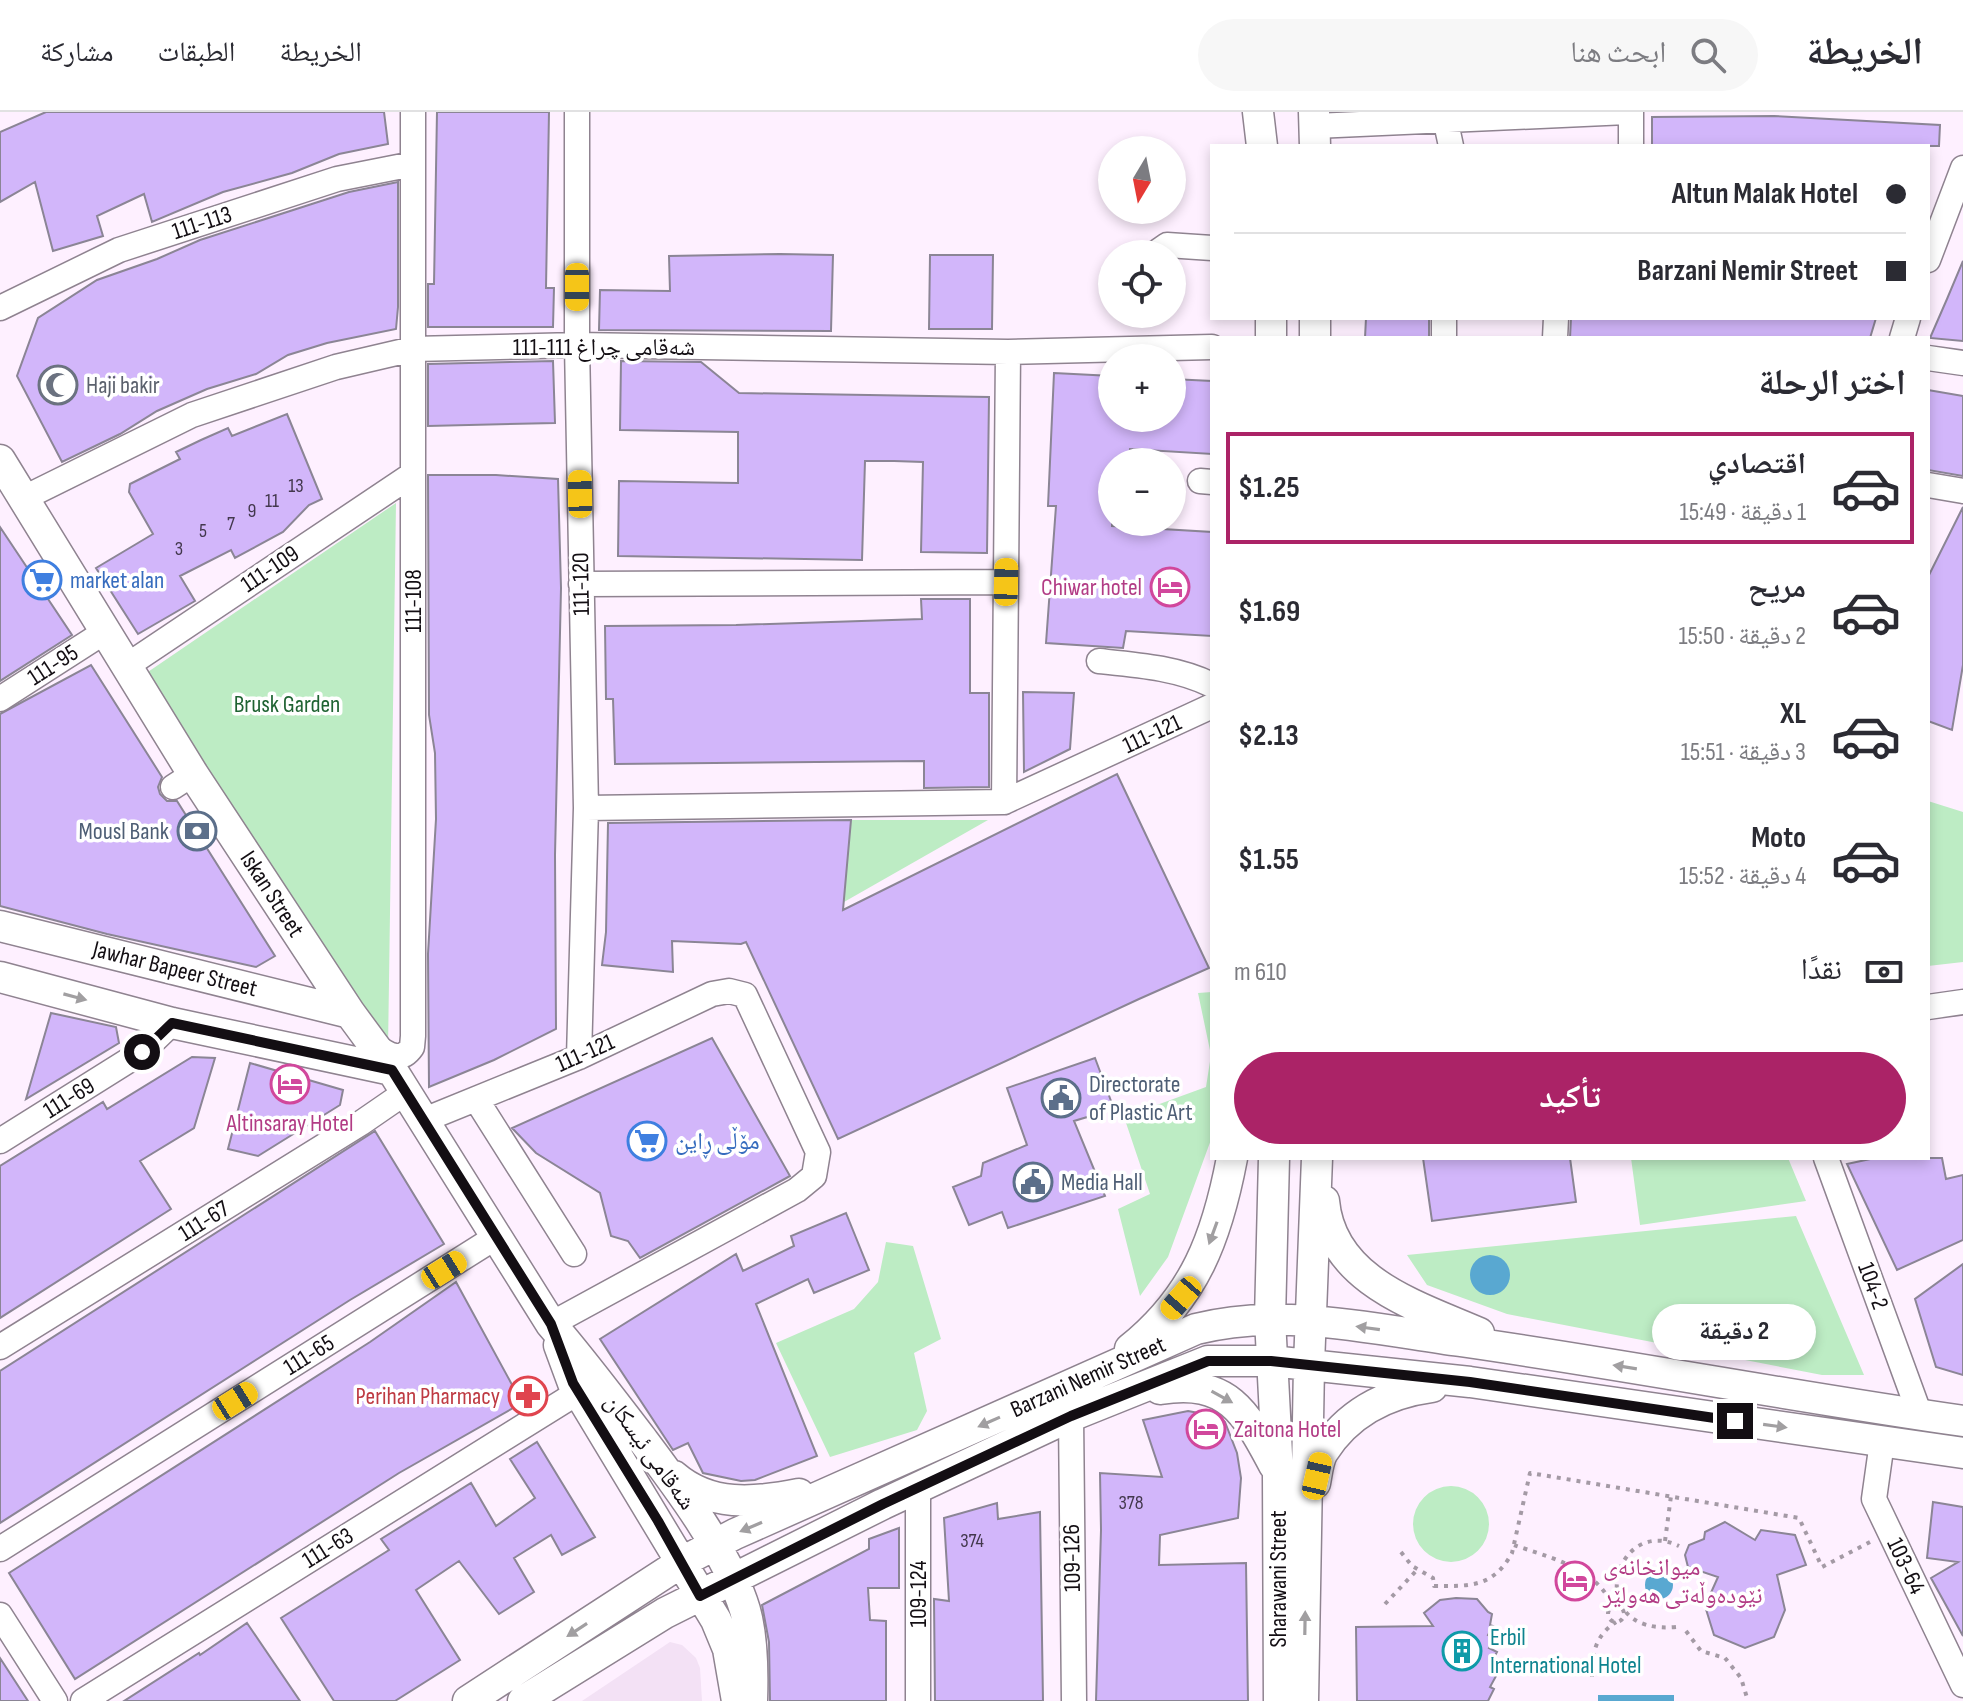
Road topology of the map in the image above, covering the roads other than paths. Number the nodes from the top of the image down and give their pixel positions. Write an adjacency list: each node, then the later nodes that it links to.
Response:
1 (413, 112): 13 (street, 111-108)
2 (577, 112): 19 (street, 111-120)
3 (1258, 112): 9 (main road)
4 (1273, 112): 10 (main road)
5 (1629, 112): 6 (street); 12 (street)
6 (1539, 113): 7 (street)
7 (1461, 116): 8 (street); 11 (street)
8 (1315, 124)
9 (1262, 144)
10 (1273, 144)
11 (1452, 144)
12 (1631, 144)
13 (413, 164): 18 (street, 111-113); 21 (street, 111-108)
14 (1963, 168): 17 (street)
15 (1186, 246): 16 (street)
16 (1210, 248)
17 (1930, 255)
18 (0, 308)
19 (577, 345): 21 (street, شەقامی چراغ 111-111); 22 (street, شەقامی چراغ 111-111); 30 (street, 111-120)
20 (1210, 347): 22 (street, شەقامی چراغ 111-111)
21 (413, 349): 25 (street, 111-108); 26 (street, شەقامی چراغ 111-111)
22 (1008, 352): 29 (street)
23 (1930, 358): 24 (street)
24 (1963, 363)
25 (413, 474): 33 (street, 111-109); 46 (street, 111-108)
26 (10, 482): 31 (main road, Iskan Street)
27 (1930, 485): 28 (street)
28 (1963, 491)
29 (1006, 582): 30 (street); 37 (street)
30 (581, 584): 38 (street, 111-120)
31 (106, 631): 33 (main road, Iskan Street); 35 (street, 111-95)
32 (1099, 661): 34 (street)
33 (128, 665): 43 (main road, Iskan Street)
34 (1210, 684)
35 (0, 699)
36 (1210, 707): 37 (street, 111-121)
37 (1004, 802): 38 (street)
38 (586, 808): 45 (street, 111-120)
39 (0, 926): 43 (main road, Jawhar Bapeer Street)
40 (0, 977): 44 (main road, one-way to 44)
41 (1963, 1002): 42 (street)
42 (1930, 1007)
43 (350, 1013): 46 (main road, Iskan Street)
44 (172, 1023): 46 (main road); 49 (street, 111-69)
45 (579, 1057): 47 (street, 111-121); 59 (street, 111-121)
46 (391, 1069): 48 (main road, Iskan Street); 60 (street, 111-67)
47 (476, 1099): 48 (street, 111-121); 56 (street)
48 (424, 1120): 55 (main road, Iskan Street)
49 (0, 1141)
50 (1232, 1160): 64 (main road, one-way to 64)
51 (1274, 1160): 57 (main road)
52 (1319, 1160): 58 (main road)
53 (1319, 1160): 61 (main road)
54 (1827, 1160): 68 (street, 104-2)
55 (496, 1237): 59 (main road, Iskan Street); 80 (street, 111-65)
56 (574, 1254)
57 (1270, 1319): 58 (main road, Barzani Nemir Street); 62 (main road, Sharawani Street); 64 (main road, Barzani Nemir Street)
58 (1310, 1320): 61 (main road, Barzani Nemir Street, one-way to 58); 63 (main road, Sharawani Street)
59 (551, 1324): 73 (main road, شەقامی ئیسکان); 75 (main road, شەقامی ئیسکان)
60 (0, 1347)
61 (1518, 1349): 68 (main road, Barzani Nemir Street, one-way to 61)
62 (1271, 1361): 63 (main road, Barzani Nemir Street); 67 (main road, Barzani Nemir Street); 74 (main road, Sharawani Street)
63 (1309, 1365): 65 (main road, Barzani Nemir Street); 78 (main road, Sharawani Street)
64 (1101, 1372): 76 (main road, Barzani Nemir Street, one-way to 76)
65 (1470, 1382): 71 (main road, Barzani Nemir Street, one-way to 71); 78 (main road)
66 (572, 1396): 91 (street, 111-63)
67 (1119, 1396): 69 (main road, Barzani Nemir Street); 74 (main road, one-way to 74)
68 (1920, 1415): 70 (main road, Barzani Nemir Street)
69 (1071, 1416): 77 (main road, Barzani Nemir Street); 97 (street, 109-126)
70 (1963, 1421)
71 (1882, 1442): 72 (main road, Barzani Nemir Street); 89 (street, 103-64)
72 (1963, 1453)
73 (661, 1465): 76 (main road); 79 (main road, شەقامی ئیسکان)
74 (1278, 1474): 98 (main road, Sharawani Street)
75 (629, 1477): 82 (main road, شەقامی ئیسکان); 84 (main road)
76 (844, 1486): 79 (main road, Barzani Nemir Street, one-way to 79)
77 (918, 1487): 81 (main road, Barzani Nemir Street); 96 (street, 109-124)
78 (1306, 1520): 99 (main road, Sharawani Street, one-way to 78)
79 (714, 1544): 82 (main road, Barzani Nemir Street); 83 (main road, شەقامی ئیسکان)
80 (0, 1549)
81 (777, 1557): 83 (main road, Barzani Nemir Street); 86 (main road)
82 (691, 1578): 83 (main road, Barzani Nemir Street); 84 (main road, Barzani Nemir Street); 87 (main road, Barzani Nemir Street); 88 (main road, شەقامی ئیسکان)
83 (731, 1579): 86 (main road, شەقامی ئیسکان)
84 (612, 1607): 92 (main road, Barzani Nemir Street, one-way to 92)
85 (0, 1615): 90 (street)
86 (749, 1640): 95 (main road)
87 (606, 1649): 88 (main road); 93 (main road, Barzani Nemir Street)
88 (732, 1670): 94 (main road, شەقامی ئیسکان)
89 (1963, 1685)
90 (55, 1701)
91 (83, 1701)
92 (468, 1701)
93 (523, 1701)
94 (737, 1701)
95 (752, 1701)
96 (918, 1701)
97 (1074, 1701)
98 (1279, 1701)
99 (1303, 1701)

